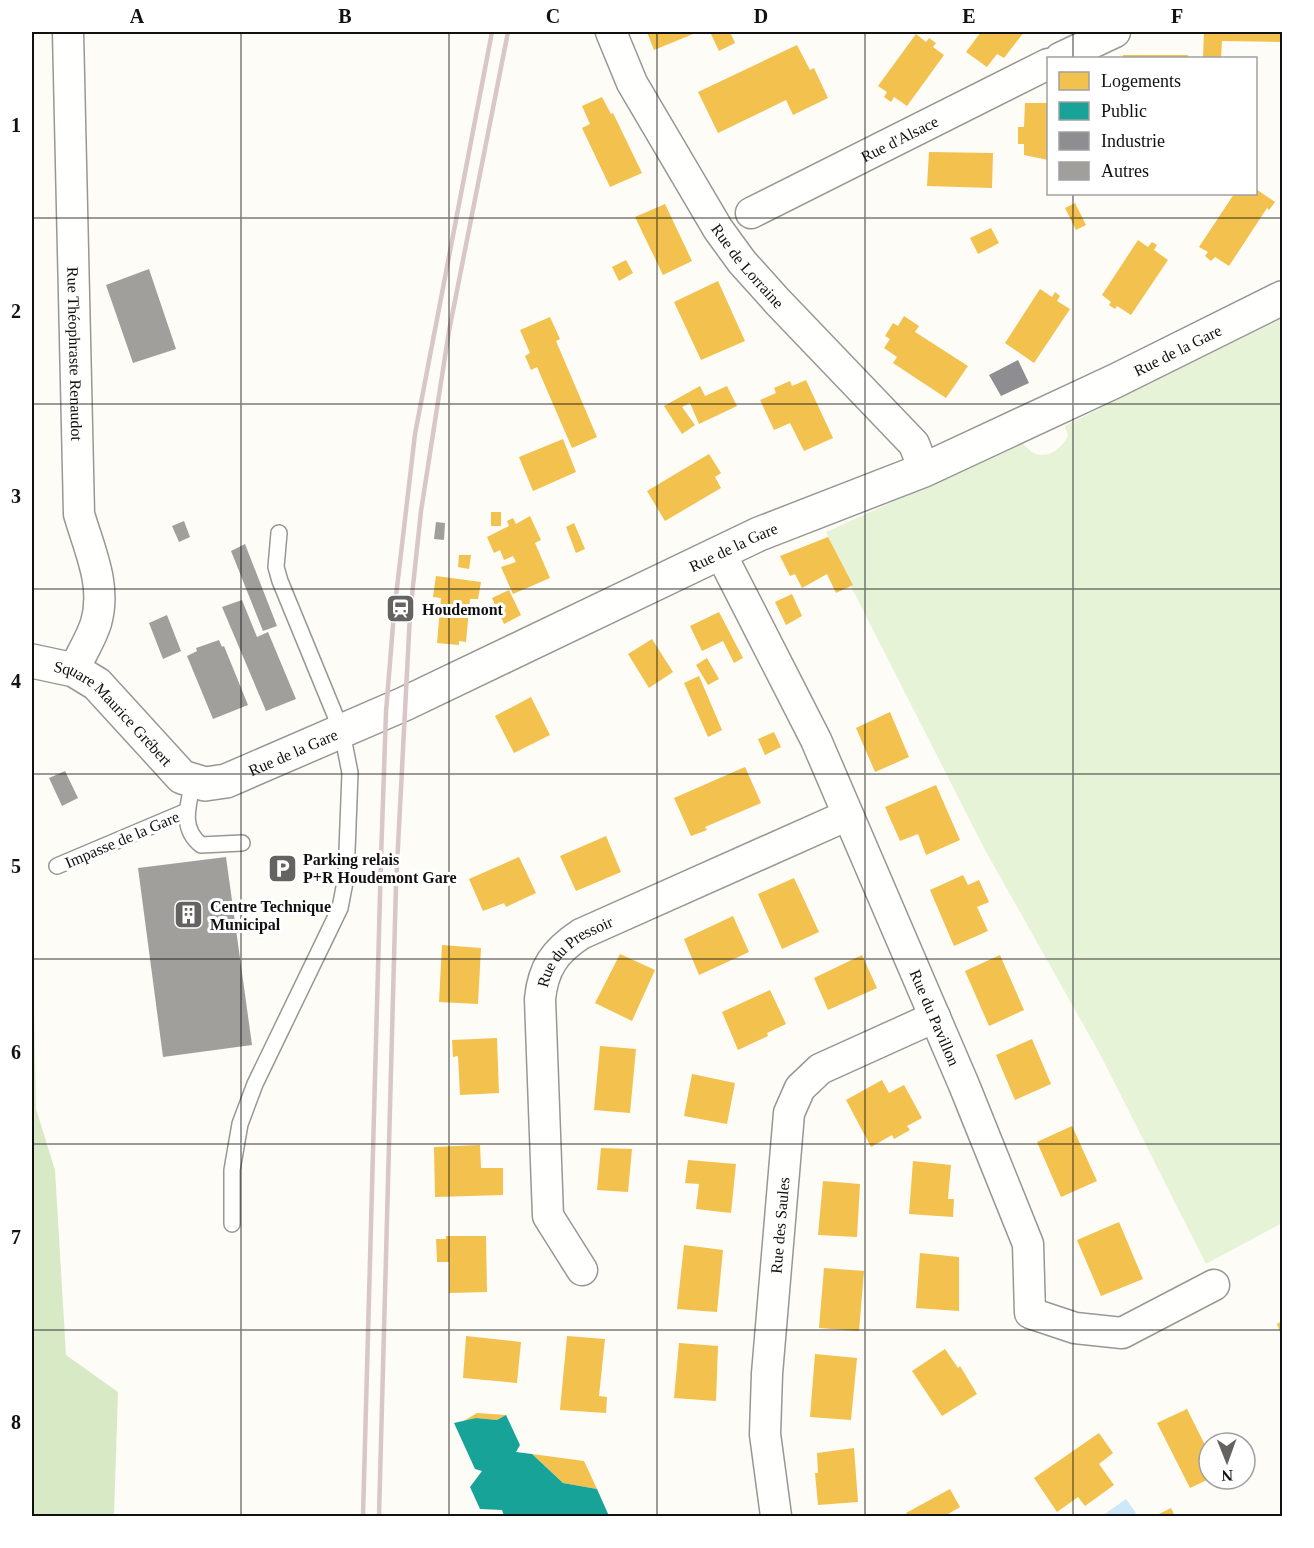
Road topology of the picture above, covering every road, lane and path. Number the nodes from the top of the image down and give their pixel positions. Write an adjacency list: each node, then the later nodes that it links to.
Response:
1 (68, 32): 12 (street, Rue Théophraste Renaudot)
2 (612, 32): 8 (street, Rue de Lorraine)
3 (1114, 32): 4 (street)
4 (1062, 57)
5 (1047, 65): 6 (street, Rue d'Alsace)
6 (751, 213)
7 (1282, 298): 8 (street, Rue de la Gare)
8 (924, 470): 10 (street, Rue de la Gare)
9 (279, 533): 13 (lane)
10 (720, 552): 13 (street, Rue de la Gare); 15 (street, Rue du Pavillon)
11 (34, 661): 12 (street, Square Maurice Grébert)
12 (74, 670): 14 (street, Square Maurice Grébert)
13 (342, 732): 14 (street, Rue de la Gare); 19 (lane)
14 (187, 790): 16 (lane); 17 (lane, Impasse de la Gare)
15 (848, 814): 18 (street, Rue du Pavillon); 20 (street, Rue du Pressoir)
16 (242, 843)
17 (57, 866)
18 (935, 1017): 21 (street, Rue du Pavillon); 22 (street, Rue des Saules)
19 (232, 1224)
20 (582, 1270)
21 (1214, 1285)
22 (776, 1516)

